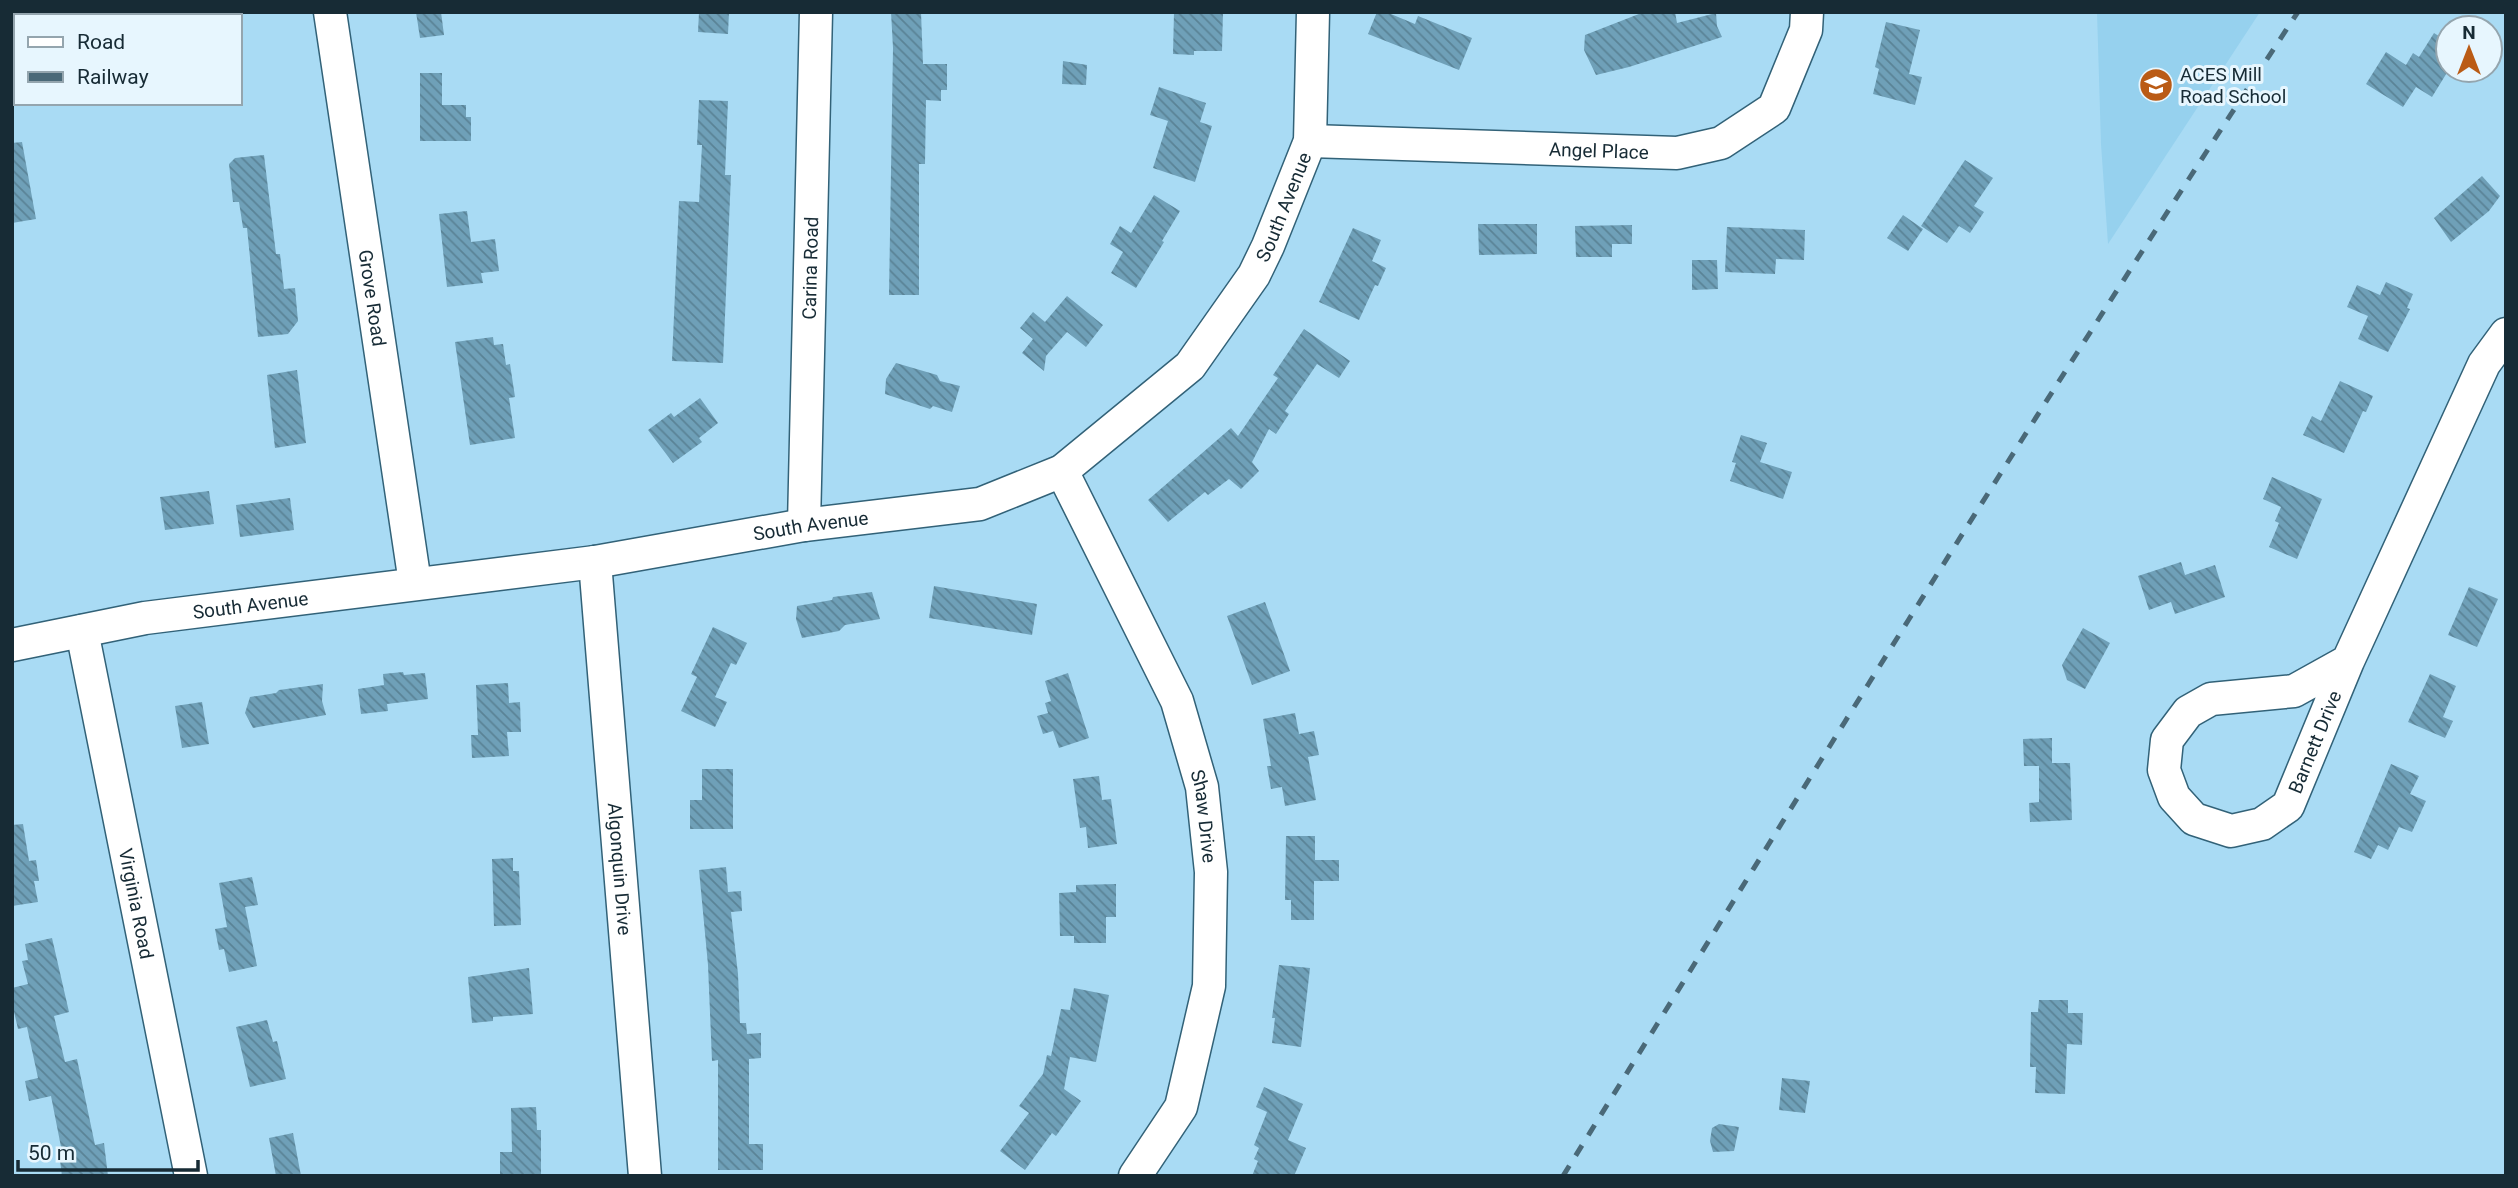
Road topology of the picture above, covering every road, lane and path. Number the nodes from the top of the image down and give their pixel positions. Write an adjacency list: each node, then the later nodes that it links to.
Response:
1 (330, 12): 10 (street, Grove Road)
2 (816, 12): 8 (street, Carina Road)
3 (1313, 12): 5 (street, South Avenue)
4 (1807, 12): 5 (street, Angel Place)
5 (1310, 141): 7 (street, South Avenue)
6 (2506, 334): 13 (street, Barnett Drive)
7 (1062, 471): 8 (street, South Avenue); 16 (street, Shaw Drive)
8 (804, 525): 9 (street, South Avenue)
9 (595, 562): 10 (street, South Avenue); 15 (street, Algonquin Drive)
10 (415, 583): 11 (street, South Avenue)
11 (82, 631): 12 (street, South Avenue); 14 (street, Virginia Road)
12 (12, 645)
13 (2348, 661): 13 (street, Barnett Drive)
14 (191, 1176)
15 (645, 1176)
16 (1135, 1176)

